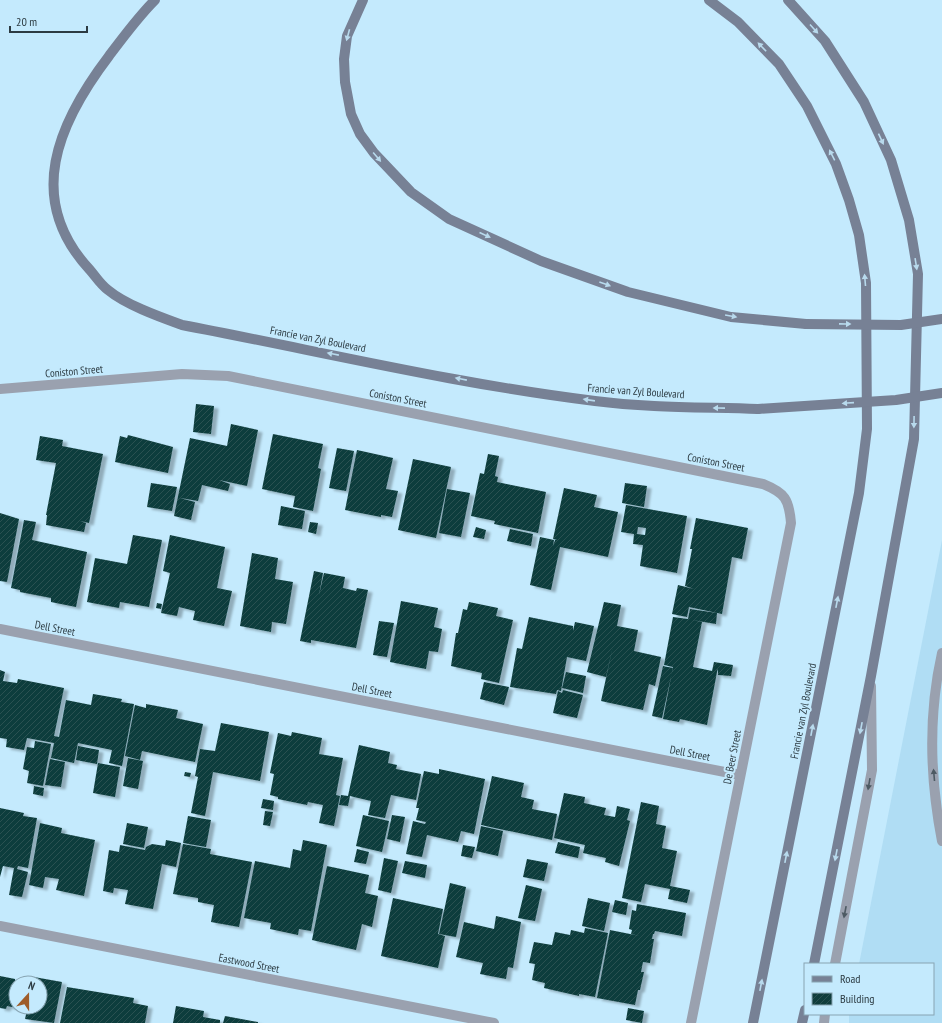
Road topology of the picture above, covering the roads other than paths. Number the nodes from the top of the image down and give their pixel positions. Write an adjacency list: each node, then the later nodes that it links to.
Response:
1 (156, 0): 7 (main road, Francie van Zyl Boulevard, one-way to 1, bridge)
2 (364, 0): 5 (main road, one-way to 5, bridge)
3 (709, 0): 19 (main road, Francie van Zyl Boulevard, one-way to 3)
4 (788, 0): 11 (main road, one-way to 11)
5 (942, 319)
6 (0, 390): 8 (street, Coniston Street)
7 (942, 393)
8 (784, 496): 12 (street, De Beer Street)
9 (0, 629): 12 (street, Dell Street)
10 (942, 652): 13 (street, one-way to 10)
11 (871, 676): 15 (main road, one-way to 15); 16 (street, one-way to 16)
12 (740, 775): 18 (street, De Beer Street)
13 (942, 841)
14 (0, 926): 17 (street, Eastwood Street)
15 (814, 963)
16 (835, 963)
17 (494, 1023)
18 (691, 1023)
19 (753, 1023)

